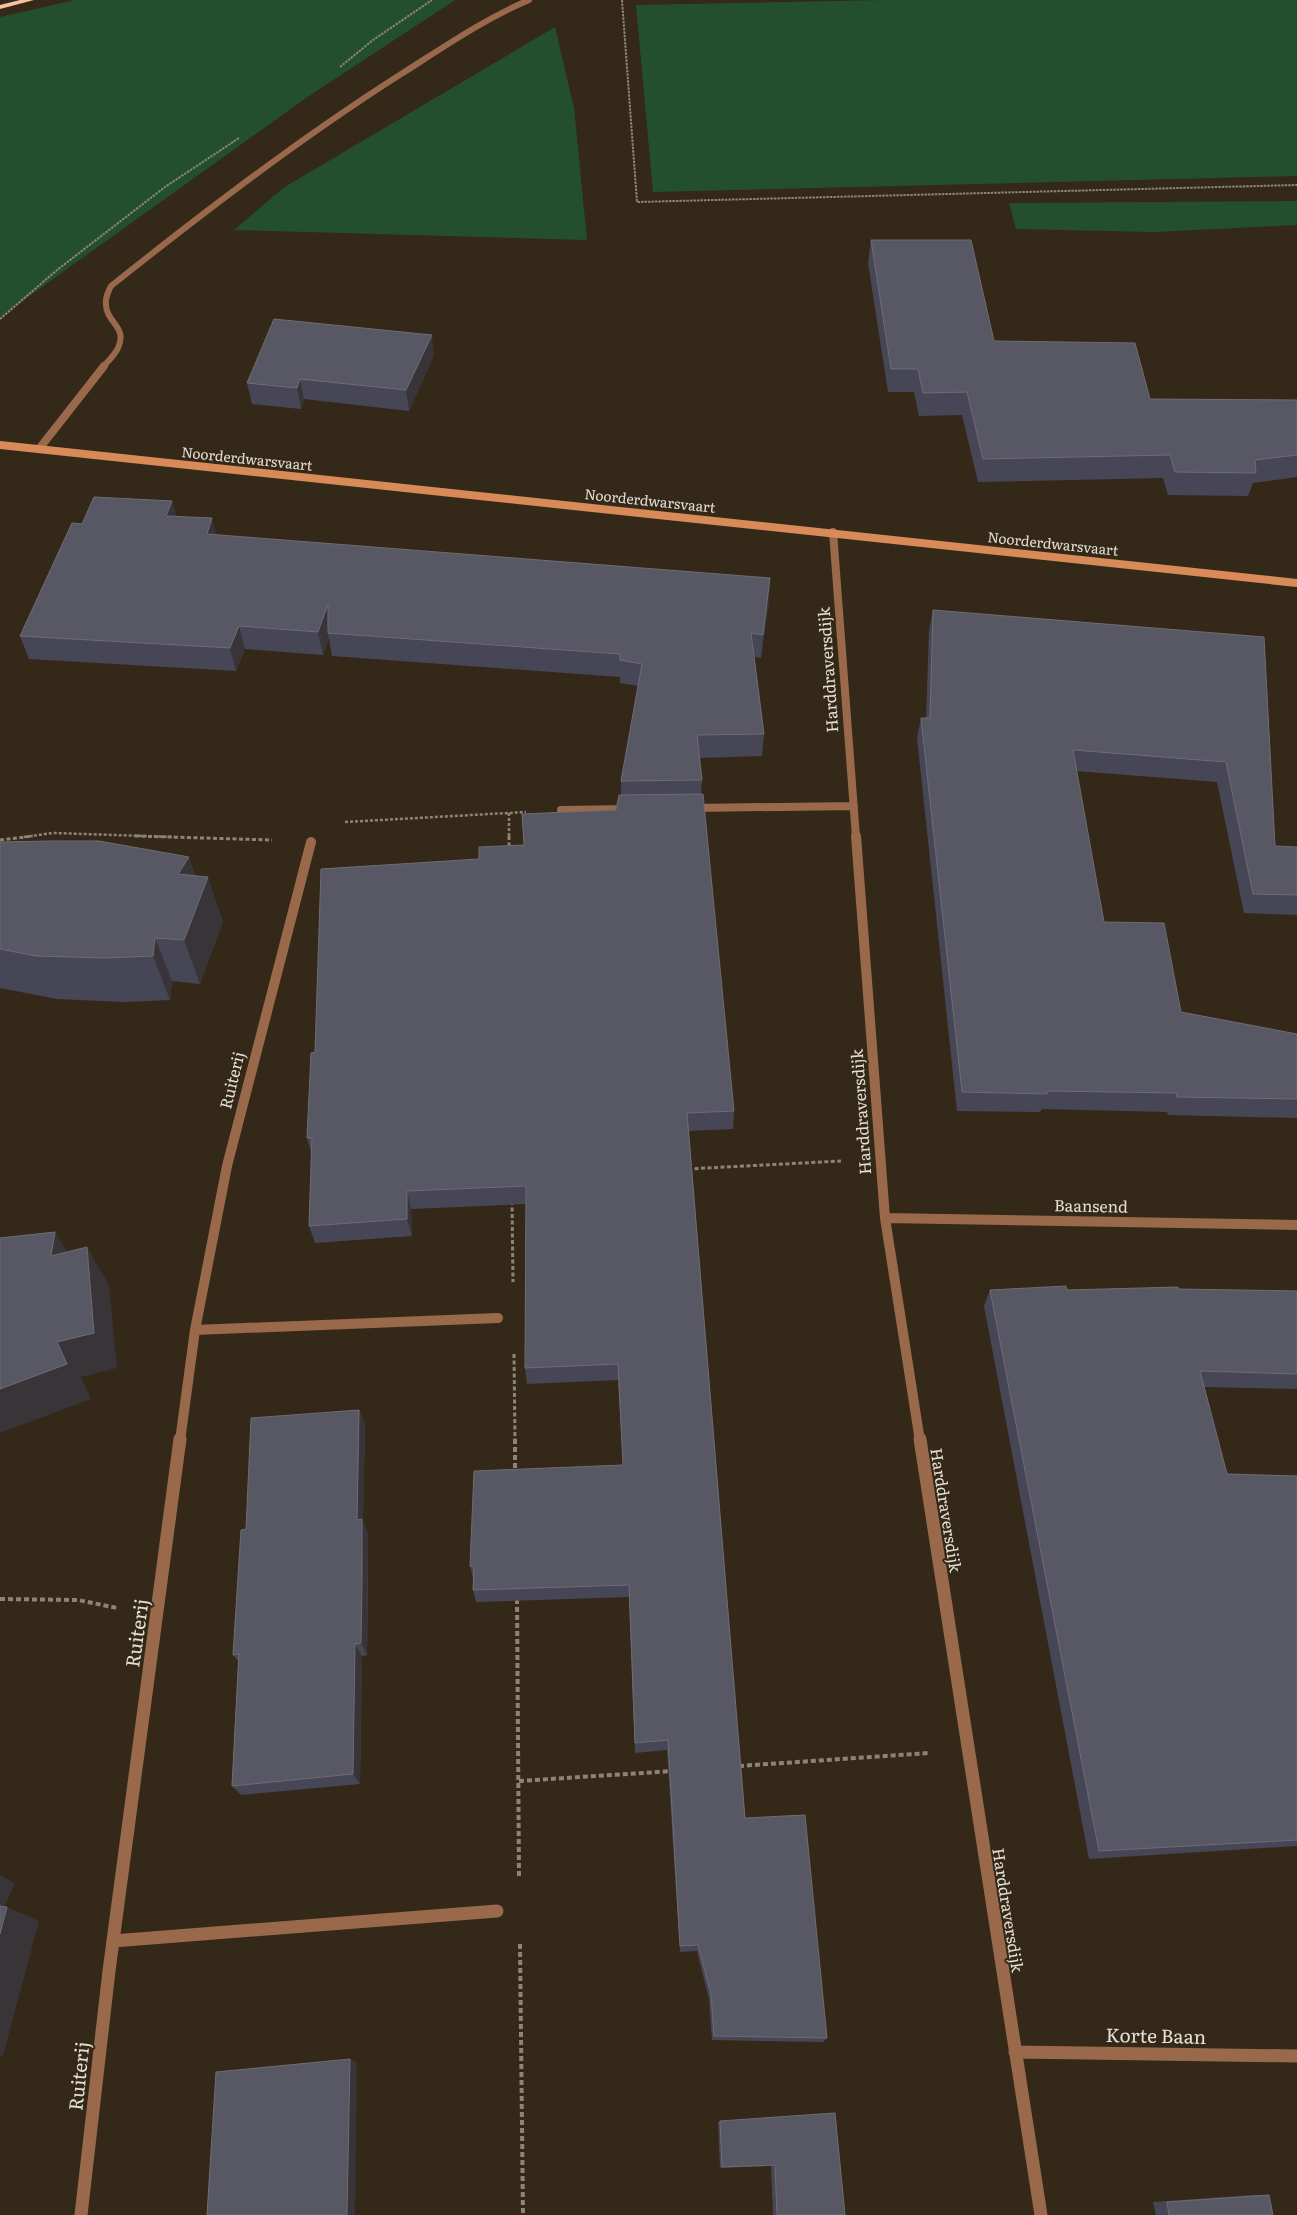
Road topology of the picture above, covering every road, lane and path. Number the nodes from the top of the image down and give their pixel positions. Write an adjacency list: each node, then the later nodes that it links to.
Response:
1 (30, 0): 4 (highway)
2 (529, 0): 7 (street)
3 (622, 0): 5 (path)
4 (0, 7)
5 (1297, 185)
6 (0, 445): 7 (main road, Noorderdwarsvaart)
7 (39, 449): 8 (main road, Noorderdwarsvaart)
8 (833, 532): 9 (main road, Noorderdwarsvaart); 10 (street, Harddraversdijk)
9 (1297, 583)
10 (854, 806): 11 (street); 17 (street, Harddraversdijk)
11 (678, 808)
12 (639, 809): 13 (street)
13 (561, 810)
14 (509, 813): 16 (path)
15 (311, 842): 24 (street, Ruiterij)
16 (509, 853)
17 (880, 1159): 18 (path); 20 (street, Harddraversdijk)
18 (681, 1169)
19 (512, 1198): 22 (path)
20 (885, 1218): 21 (street, Baansend); 30 (street, Harddraversdijk)
21 (1297, 1225)
22 (513, 1286)
23 (498, 1318): 24 (street)
24 (195, 1330): 29 (street, Ruiterij)
25 (514, 1345): 26 (path)
26 (515, 1474)
27 (516, 1593): 33 (path)
28 (0, 1599): 29 (path)
29 (157, 1616): 37 (street, Ruiterij)
30 (968, 1750): 31 (path); 38 (street, Harddraversdijk)
31 (733, 1766)
32 (675, 1770): 33 (path)
33 (518, 1781): 34 (path)
34 (520, 1879)
35 (497, 1911): 37 (street)
36 (520, 1938): 41 (path)
37 (113, 1941): 40 (street, Ruiterij)
38 (1015, 2052): 39 (street, Korte Baan); 42 (street, Harddraversdijk)
39 (1297, 2056)
40 (81, 2215)
41 (523, 2215)
42 (1041, 2215)

